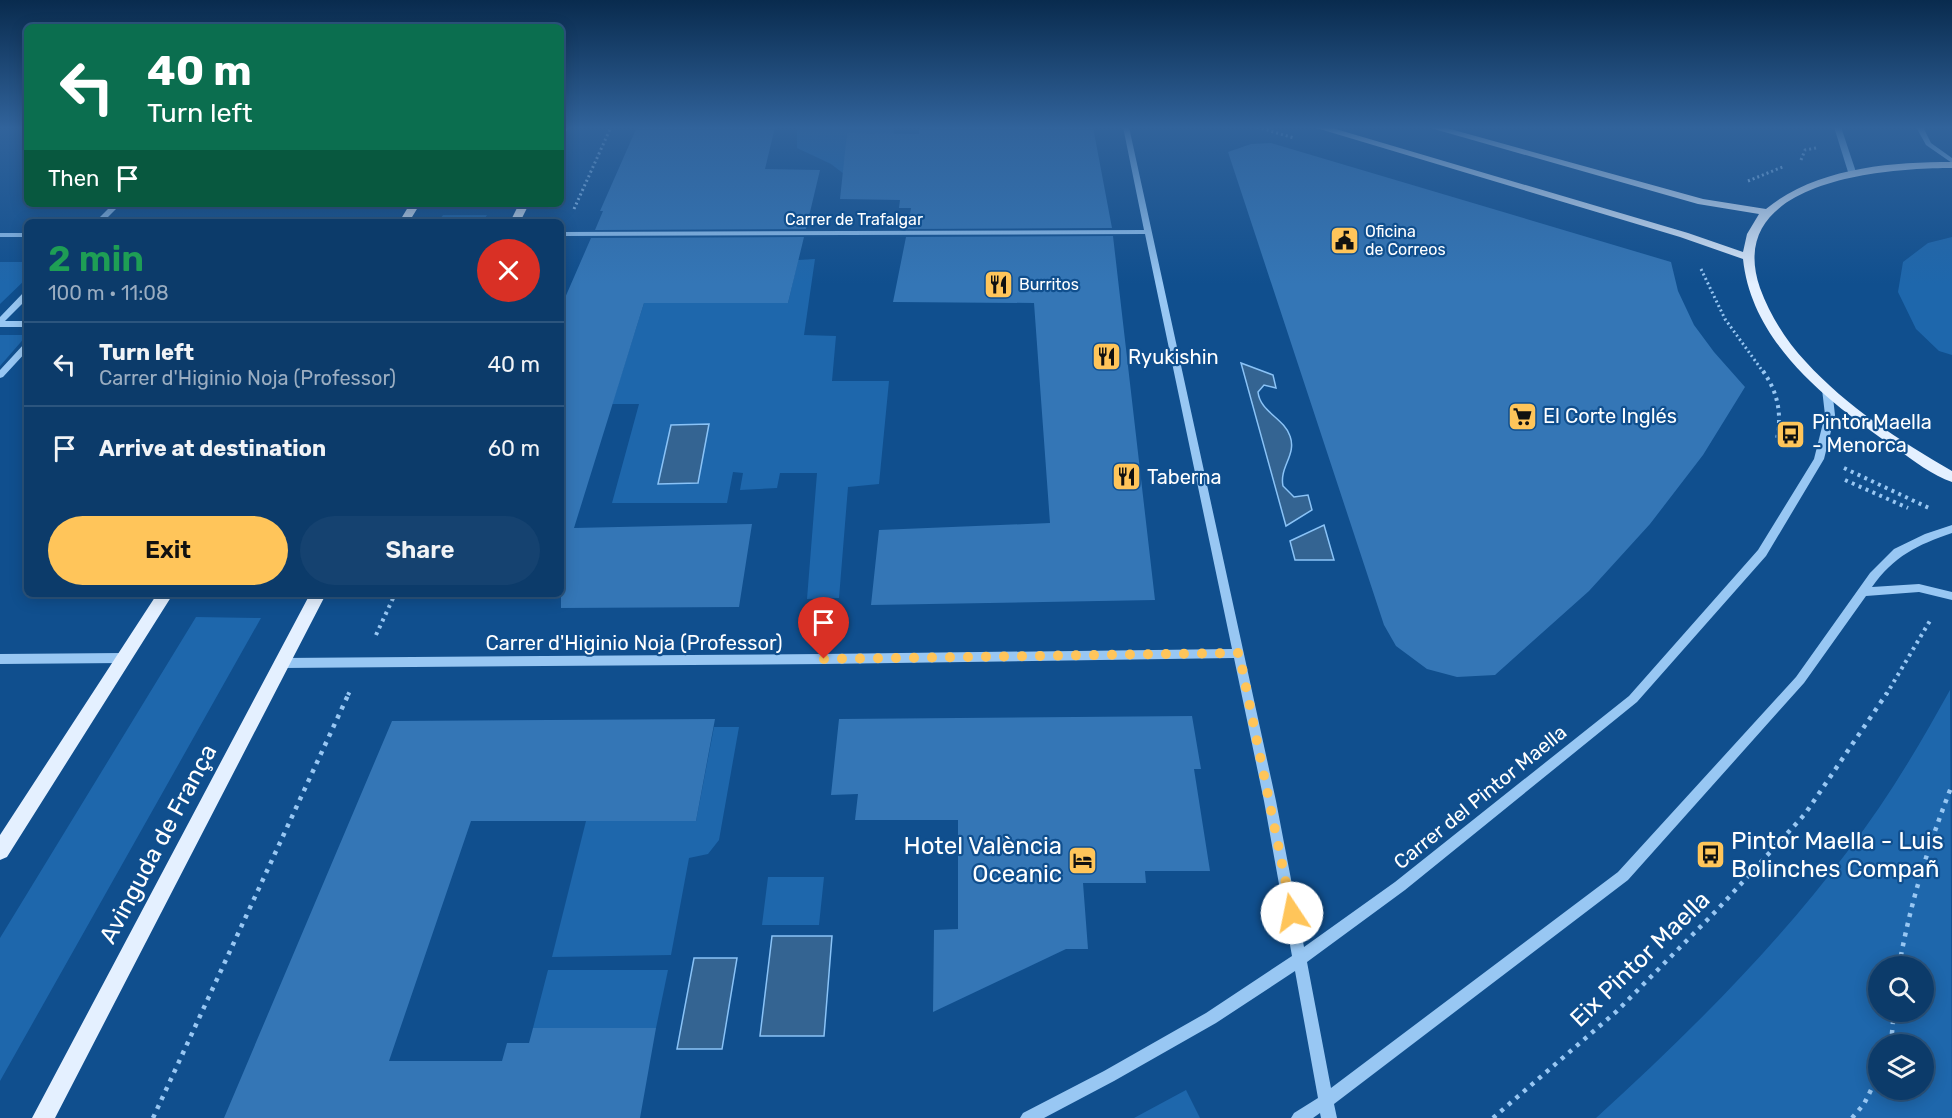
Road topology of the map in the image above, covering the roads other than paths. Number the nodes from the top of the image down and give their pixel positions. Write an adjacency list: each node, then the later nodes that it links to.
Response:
1 (1137, 179): 8 (street)
2 (1493, 179): 14 (main road)
3 (1618, 179): 6 (main road)
4 (1831, 179): 6 (main road)
5 (114, 207): 7 (street)
6 (1766, 212): 14 (main road)
7 (102, 219)
8 (1148, 232): 9 (street, Carrer de Trafalgar); 27 (street)
9 (564, 234)
10 (10, 235): 11 (street); 12 (street); 13 (street)
11 (24, 235)
12 (0, 236)
13 (0, 245)
14 (1747, 257): 20 (main road)
15 (24, 297): 16 (street)
16 (0, 323): 17 (street)
17 (24, 324)
18 (24, 349): 19 (street)
19 (0, 375)
20 (1827, 389): 21 (main road); 32 (street, Carrer del Pintor Maella)
21 (1952, 477)
22 (1952, 529): 23 (street)
23 (1863, 592): 24 (street); 33 (street)
24 (1952, 596)
25 (163, 597): 28 (main road)
26 (316, 597): 30 (main road, Avinguda de França)
27 (1239, 653): 30 (street, Carrer d'Higinio Noja (Professor)); 32 (street)
28 (123, 658): 29 (street); 31 (main road)
29 (0, 659)
30 (282, 663): 34 (main road, Avinguda de França)
31 (0, 851)
32 (1301, 958): 33 (street); 35 (street, Carrer del Pintor Maella)
33 (1326, 1101): 36 (street); 37 (street)
34 (43, 1118)
35 (1028, 1118)
36 (1299, 1118)
37 (1329, 1118)

